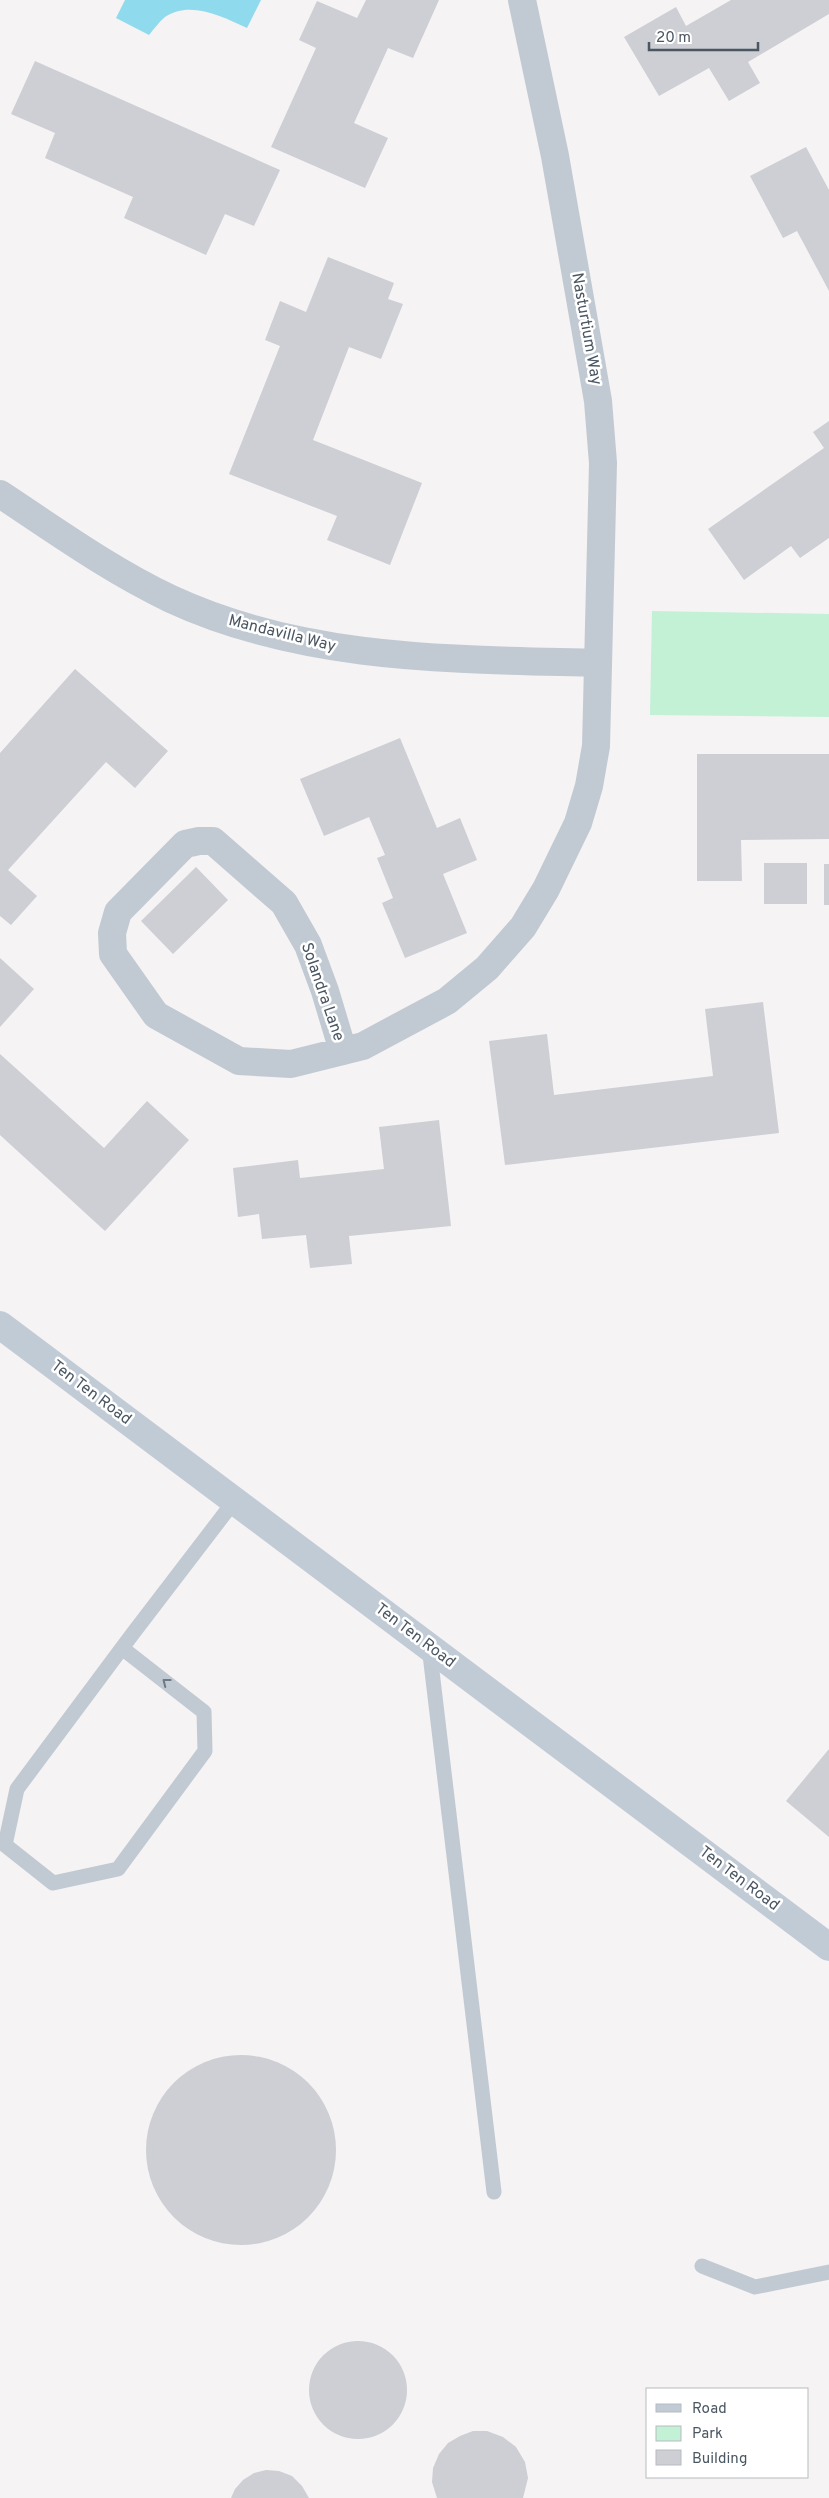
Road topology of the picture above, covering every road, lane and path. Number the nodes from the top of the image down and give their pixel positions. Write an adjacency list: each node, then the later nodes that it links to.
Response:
1 (522, 0): 3 (street, Nasturtium Way)
2 (0, 494): 3 (street, Mandavilla Way)
3 (598, 663): 4 (street, Solandra Lane)
4 (343, 1051): 4 (street, Solandra Lane)
5 (0, 1325): 6 (main road, Ten Ten Road)
6 (235, 1500): 7 (main road, Ten Ten Road); 8 (lane)
7 (429, 1646): 9 (main road, Ten Ten Road); 10 (lane)
8 (122, 1648): 8 (lane, one-way to 8)
9 (829, 1947)
10 (494, 2192)
11 (702, 2266): 12 (lane)
12 (829, 2272)

